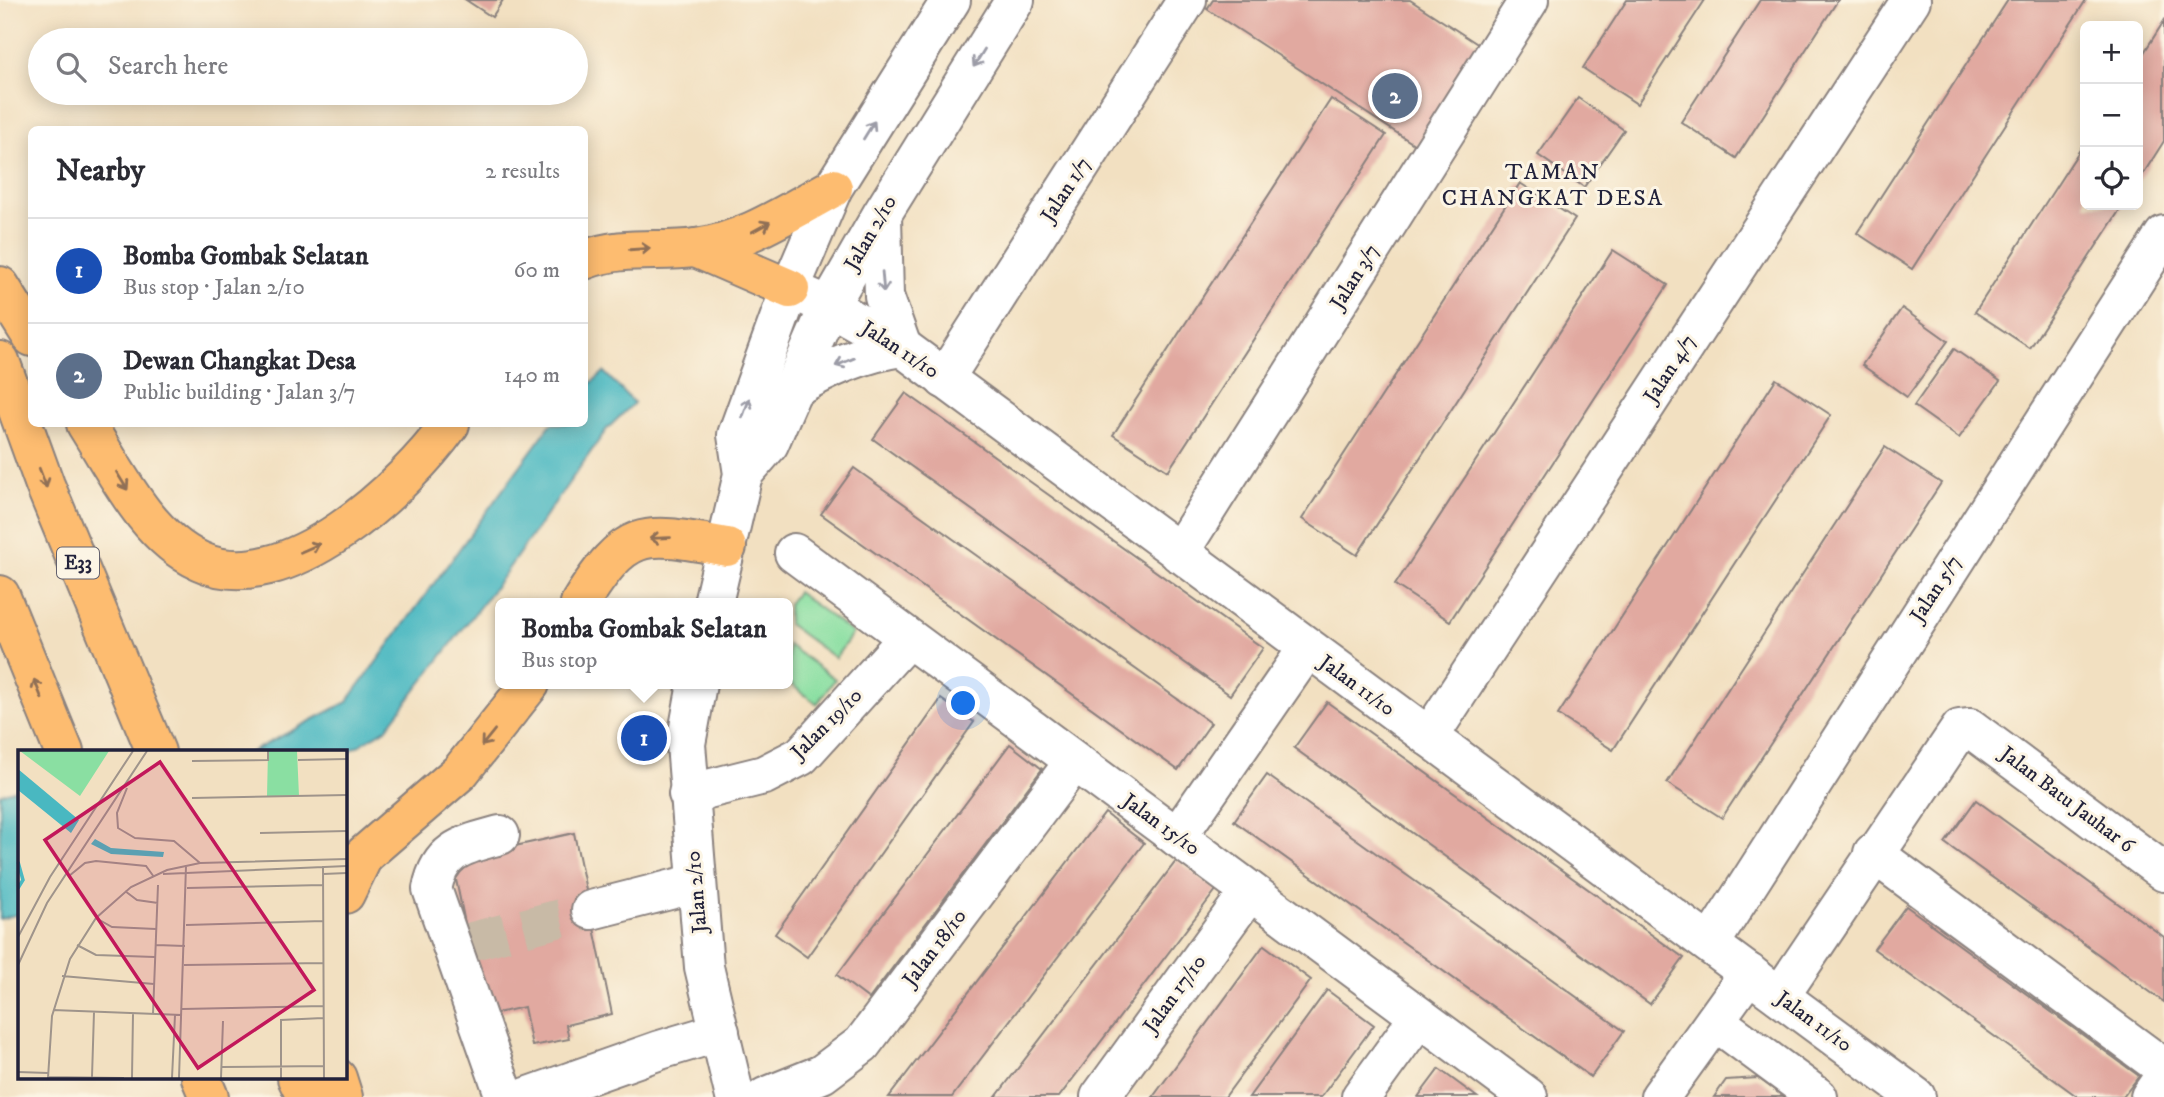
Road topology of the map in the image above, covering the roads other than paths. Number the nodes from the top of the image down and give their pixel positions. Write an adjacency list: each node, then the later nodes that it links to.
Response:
1 (951, 0): 6 (street, Jalan 2/10, one-way to 1)
2 (1016, 0): 7 (street, Jalan 2/10, one-way to 7)
3 (1188, 0): 17 (street, Jalan 1/7)
4 (1529, 0): 23 (street, Jalan 3/7)
5 (1911, 0): 32 (street, Jalan 4/7)
6 (833, 188): 9 (highway, one-way to 6); 12 (street, Jalan 2/10)
7 (882, 214): 13 (street, Jalan 2/10); 15 (street, one-way to 15)
8 (2164, 235): 45 (street, Jalan 5/7)
9 (696, 248): 10 (highway, one-way to 9); 12 (highway)
10 (588, 258)
11 (0, 286): 14 (highway)
12 (790, 289): 13 (street, Jalan 11/10); 21 (street, Jalan 2/10, one-way to 12)
13 (829, 306): 15 (street, Jalan 11/10); 18 (street, Jalan 2/10)
14 (28, 331)
15 (902, 347): 17 (street, Jalan 11/10); 18 (street, one-way to 18)
16 (0, 361): 34 (highway, E33, one-way to 34)
17 (944, 379): 23 (street, Jalan 11/10)
18 (792, 389): 21 (street, Jalan 2/10)
19 (88, 427): 20 (highway, one-way to 20)
20 (448, 427)
21 (743, 474): 22 (street, Jalan 2/10)
22 (727, 547): 26 (highway, one-way to 26); 27 (street, Jalan 2/10)
23 (1179, 553): 29 (street, Jalan 11/10)
24 (794, 554): 28 (street, Jalan 15/10)
25 (0, 595): 33 (highway, one-way to 25)
26 (583, 598)
27 (714, 598)
28 (908, 638): 35 (street, Jalan 15/10); 36 (street, Jalan 19/10)
29 (1307, 649): 32 (street, Jalan 11/10); 38 (street)
30 (526, 689): 43 (highway, one-way to 43)
31 (695, 689): 36 (street, Jalan 2/10)
32 (1429, 737): 45 (street, Jalan 11/10)
33 (63, 750)
34 (155, 750)
35 (1074, 762): 38 (street, Jalan 15/10); 62 (street, Jalan 18/10)
36 (688, 794): 41 (street, Jalan 2/10)
37 (500, 835): 59 (street)
38 (1177, 837): 42 (street, Jalan 15/10)
39 (1873, 853): 40 (street, Jalan Batu Jauhar 6); 47 (street); 51 (street)
40 (2164, 872)
41 (697, 883): 44 (street); 50 (street, Jalan 2/10)
42 (1250, 891): 48 (street, Jalan 15/10); 63 (street, Jalan 17/10)
43 (346, 892)
44 (591, 911)
45 (1710, 944): 46 (street, Jalan 11/10)
46 (1749, 973): 47 (street, Jalan 11/10); 49 (street)
47 (1780, 996): 68 (street, Jalan 11/10)
48 (1419, 1017): 64 (street); 65 (street, Jalan 15/10)
49 (1715, 1021): 66 (street); 67 (street)
50 (720, 1032): 60 (street); 61 (street, Jalan 2/10)
51 (2164, 1068)
52 (2164, 1077): 69 (street)
53 (202, 1080): 56 (highway)
54 (298, 1080): 57 (highway)
55 (338, 1080): 58 (highway)
56 (209, 1097)
57 (306, 1097)
58 (343, 1097)
59 (505, 1097)
60 (527, 1097)
61 (735, 1097)
62 (765, 1097)
63 (1100, 1097)
64 (1361, 1097)
65 (1528, 1097)
66 (1660, 1097)
67 (1818, 1097)
68 (1916, 1097)
69 (2150, 1097)

